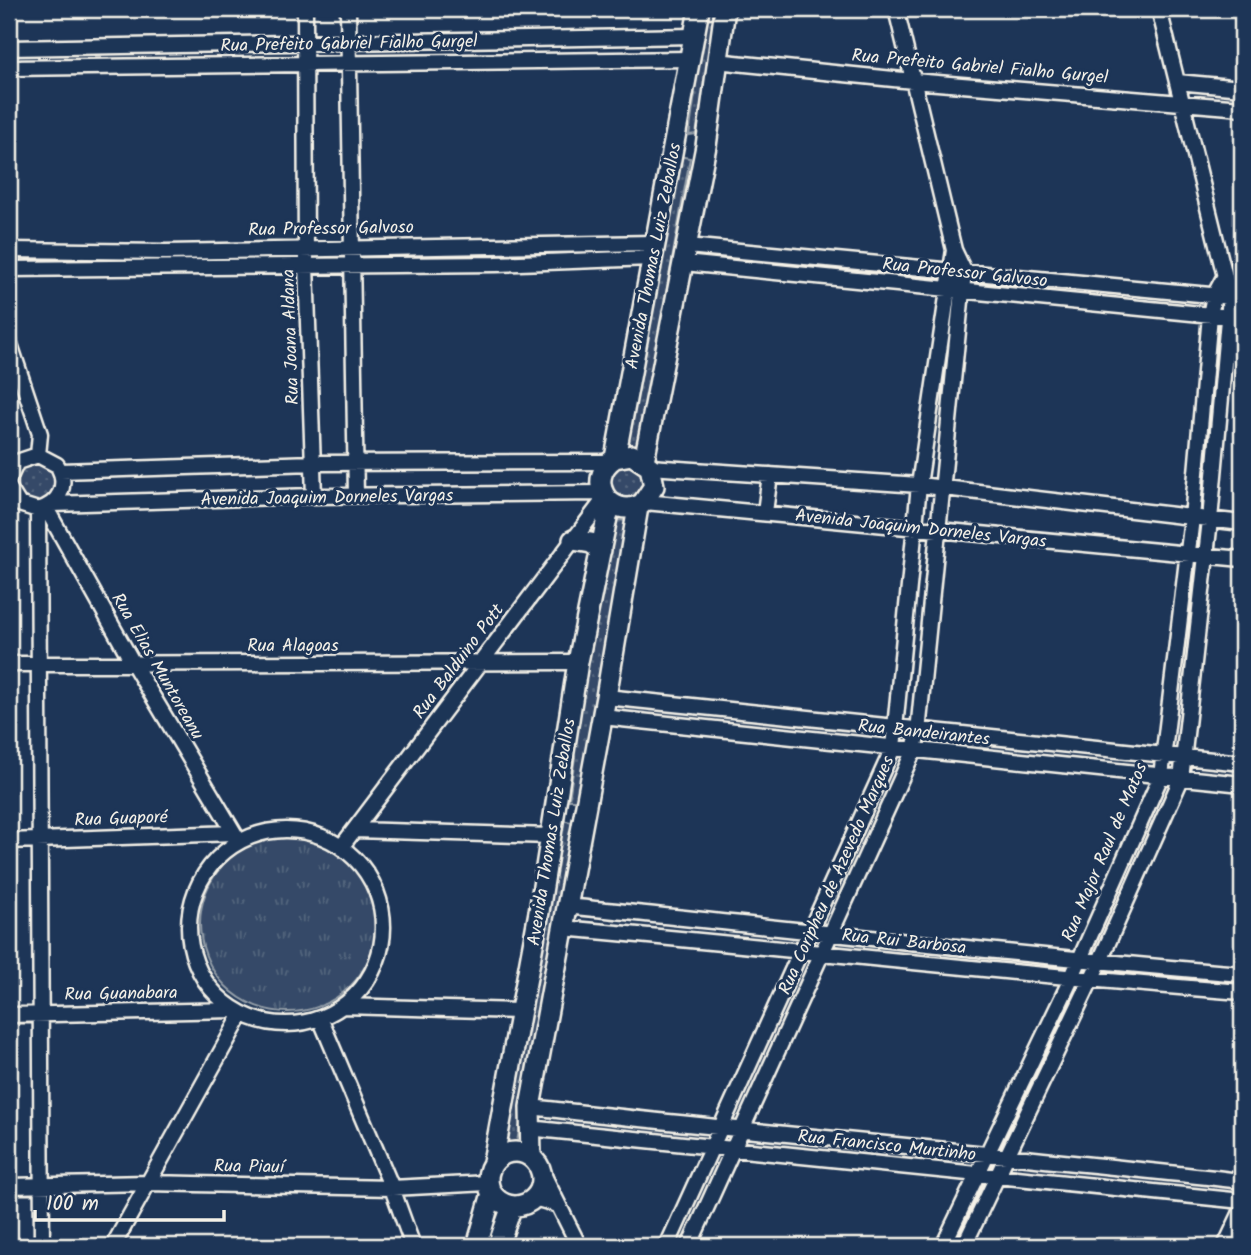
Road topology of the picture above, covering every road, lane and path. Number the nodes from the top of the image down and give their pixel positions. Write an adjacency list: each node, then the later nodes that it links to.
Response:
1 (305, 9): 9 (street, Rua Joana Aldana)
2 (348, 9): 10 (street)
3 (699, 9): 7 (main road, Avenida Thomas Luiz Zeballos)
4 (725, 9): 15 (main road, Avenida Thomas Luiz Zeballos)
5 (896, 9): 20 (street)
6 (1159, 9): 21 (street)
7 (694, 36): 8 (street, Rua Prefeito Gabriel Fialho Gurgel); 14 (main road, Avenida Thomas Luiz Zeballos)
8 (588, 40): 10 (street, Rua Prefeito Gabriel Fialho Gurgel); 13 (street)
9 (305, 42): 10 (street, Rua Prefeito Gabriel Fialho Gurgel); 12 (street, Rua Prefeito Gabriel Fialho Gurgel); 16 (street, Rua Joana Aldana)
10 (348, 43): 17 (street)
11 (9, 48): 12 (street, Rua Prefeito Gabriel Fialho Gurgel)
12 (38, 48): 18 (street)
13 (588, 58): 14 (street, Rua Prefeito Gabriel Fialho Gurgel); 17 (street, Rua Prefeito Gabriel Fialho Gurgel)
14 (690, 59): 24 (main road, Avenida Thomas Luiz Zeballos)
15 (716, 61): 20 (street, Rua Prefeito Gabriel Fialho Gurgel); 26 (main road, Avenida Thomas Luiz Zeballos)
16 (307, 63): 17 (street, Rua Prefeito Gabriel Fialho Gurgel); 18 (street, Rua Prefeito Gabriel Fialho Gurgel); 29 (street, Rua Joana Aldana)
17 (349, 63): 27 (street)
18 (38, 67): 19 (street, Rua Prefeito Gabriel Fialho Gurgel)
19 (9, 68)
20 (913, 81): 23 (street, Rua Prefeito Gabriel Fialho Gurgel); 40 (street)
21 (1177, 82): 22 (street); 23 (street)
22 (1242, 88)
23 (1182, 102): 25 (street, Rua Prefeito Gabriel Fialho Gurgel); 42 (street)
24 (682, 106): 26 (main road); 32 (main road, Avenida Thomas Luiz Zeballos)
25 (1242, 108)
26 (706, 146): 33 (main road, Avenida Thomas Luiz Zeballos)
27 (351, 246): 28 (street, Rua Professor Galvoso); 29 (street, Rua Professor Galvoso); 37 (street)
28 (497, 246): 32 (street, Rua Professor Galvoso); 35 (street)
29 (307, 247): 31 (street, Rua Professor Galvoso); 36 (street, Rua Joana Aldana)
30 (9, 250): 31 (street, Rua Professor Galvoso)
31 (166, 251): 38 (street)
32 (653, 251): 35 (street, Rua Professor Galvoso); 53 (main road, Avenida Thomas Luiz Zeballos)
33 (686, 254): 34 (street, Rua Professor Galvoso); 41 (street, Rua Professor Galvoso); 56 (main road, Avenida Thomas Luiz Zeballos)
34 (828, 259): 40 (street, Rua Professor Galvoso); 41 (street)
35 (496, 264): 37 (street, Rua Professor Galvoso)
36 (306, 265): 37 (street, Rua Professor Galvoso); 38 (street, Rua Professor Galvoso); 55 (street, Rua Joana Aldana)
37 (351, 266): 54 (street)
38 (165, 267): 39 (street, Rua Professor Galvoso)
39 (9, 269)
40 (957, 271): 43 (street, Rua Professor Galvoso); 44 (street, Rua Coripheu de Azevedo Marques); 45 (street, Rua Coripheu de Azevedo Marques)
41 (826, 278): 44 (street, Rua Professor Galvoso)
42 (1223, 279): 46 (street, Rua Major Raul de Matos); 47 (street)
43 (1083, 283): 46 (street, Rua Professor Galvoso); 48 (street)
44 (946, 290): 45 (street, Rua Professor Galvoso); 60 (street, Rua Coripheu de Azevedo Marques)
45 (961, 292): 48 (street, Rua Professor Galvoso); 61 (street, Rua Coripheu de Azevedo Marques)
46 (1214, 296): 47 (street, Rua Professor Galvoso); 49 (street, Rua Major Raul de Matos)
47 (1236, 298): 50 (street)
48 (1081, 303): 49 (street, Rua Professor Galvoso)
49 (1210, 315): 50 (street, Rua Professor Galvoso); 71 (street, Rua Major Raul de Matos)
50 (1236, 318): 72 (street)
51 (9, 341): 52 (street)
52 (38, 455): 57 (street); 59 (street)
53 (611, 460): 54 (street, Avenida Joaquim Dorneles Vargas); 56 (main road, Avenida Joaquim Dorneles Vargas); 66 (main road, Avenida Thomas Luiz Zeballos)
54 (355, 462): 55 (street, Avenida Joaquim Dorneles Vargas); 65 (street)
55 (313, 463): 57 (street, Avenida Joaquim Dorneles Vargas); 64 (street, Rua Joana Aldana)
56 (647, 464): 58 (street, Avenida Joaquim Dorneles Vargas); 67 (main road, Avenida Thomas Luiz Zeballos)
57 (61, 471): 69 (street)
58 (770, 475): 60 (street, Avenida Joaquim Dorneles Vargas); 70 (street)
59 (9, 476)
60 (919, 485): 61 (street, Avenida Joaquim Dorneles Vargas); 75 (street, Rua Coripheu de Azevedo Marques)
61 (944, 487): 71 (street, Avenida Joaquim Dorneles Vargas); 76 (street, Rua Coripheu de Azevedo Marques)
62 (9, 488): 68 (street)
63 (575, 493): 65 (street, Avenida Joaquim Dorneles Vargas); 66 (street, Avenida Joaquim Dorneles Vargas); 73 (street)
64 (314, 496): 65 (street, Avenida Joaquim Dorneles Vargas); 69 (street, Avenida Joaquim Dorneles Vargas)
65 (356, 496)
66 (606, 498): 67 (main road, Avenida Joaquim Dorneles Vargas); 73 (street, Rua Balduino Pott); 78 (main road, Avenida Thomas Luiz Zeballos)
67 (641, 504): 70 (street, Avenida Joaquim Dorneles Vargas); 89 (main road, Avenida Thomas Luiz Zeballos)
68 (14, 505): 69 (street, Avenida Joaquim Dorneles Vargas)
69 (45, 508): 86 (street); 88 (street, Rua Elias Muntoreanu)
70 (765, 512): 75 (street, Avenida Joaquim Dorneles Vargas)
71 (1192, 518): 72 (street, Avenida Joaquim Dorneles Vargas); 79 (street, Rua Major Raul de Matos)
72 (1210, 520): 74 (street, Avenida Joaquim Dorneles Vargas); 80 (street)
73 (586, 523): 77 (street, Rua Balduino Pott)
74 (1242, 523)
75 (915, 530): 76 (street, Avenida Joaquim Dorneles Vargas); 95 (street, Rua Coripheu de Azevedo Marques)
76 (940, 532): 79 (street, Avenida Joaquim Dorneles Vargas); 96 (street, Rua Coripheu de Azevedo Marques)
77 (573, 540): 78 (main road); 83 (street, Rua Balduino Pott)
78 (601, 550): 84 (main road, Avenida Thomas Luiz Zeballos)
79 (1187, 554): 80 (street, Avenida Joaquim Dorneles Vargas); 82 (street, Rua Major Raul de Matos)
80 (1206, 556): 81 (street, Avenida Joaquim Dorneles Vargas); 85 (street)
81 (1242, 559)
82 (1175, 659): 85 (street); 103 (street, Rua Major Raul de Matos)
83 (482, 662): 84 (street, Rua Alagoas); 88 (street, Rua Alagoas); 115 (street, Rua Balduino Pott)
84 (578, 662): 108 (main road, Avenida Thomas Luiz Zeballos)
85 (1194, 662): 104 (street)
86 (37, 663): 87 (street, Rua Alagoas); 88 (street, Rua Alagoas); 118 (street)
87 (9, 664)
88 (134, 665): 117 (street, Rua Elias Muntoreanu)
89 (606, 697): 90 (street, Rua Bandeirantes); 91 (main road, Avenida Thomas Luiz Zeballos)
90 (655, 703): 92 (street, Rua Bandeirantes); 93 (street)
91 (602, 717): 93 (street, Rua Bandeirantes); 112 (main road, Avenida Thomas Luiz Zeballos)
92 (785, 717): 94 (street, Rua Bandeirantes); 97 (street)
93 (653, 723): 97 (street, Rua Bandeirantes)
94 (844, 724): 95 (street, Rua Bandeirantes); 99 (street)
95 (897, 730): 96 (street, Rua Bandeirantes); 101 (street, Rua Coripheu de Azevedo Marques)
96 (918, 732): 98 (street, Rua Bandeirantes); 102 (street, Rua Coripheu de Azevedo Marques)
97 (782, 736): 99 (street, Rua Bandeirantes)
98 (1005, 741): 100 (street, Rua Bandeirantes); 105 (street)
99 (842, 742): 101 (street, Rua Bandeirantes)
100 (1056, 746): 103 (street, Rua Bandeirantes); 107 (street)
101 (893, 747): 102 (street, Rua Bandeirantes); 113 (street, Rua Coripheu de Azevedo Marques)
102 (914, 750): 105 (street, Rua Bandeirantes); 114 (street, Rua Coripheu de Azevedo Marques)
103 (1164, 757): 104 (street, Rua Bandeirantes); 109 (street, Rua Major Raul de Matos)
104 (1184, 758): 106 (street, Rua Bandeirantes); 110 (street)
105 (1002, 759): 107 (street, Rua Bandeirantes)
106 (1242, 764)
107 (1054, 765): 109 (street, Rua Bandeirantes)
108 (562, 772): 112 (main road); 116 (main road, Avenida Thomas Luiz Zeballos)
109 (1161, 776): 110 (street, Rua Bandeirantes); 121 (street, Rua Major Raul de Matos)
110 (1181, 779): 111 (street, Rua Bandeirantes); 122 (street)
111 (1242, 784)
112 (584, 810): 123 (main road, Avenida Thomas Luiz Zeballos)
113 (863, 811): 114 (street); 126 (street, Rua Coripheu de Azevedo Marques)
114 (882, 819): 127 (street, Rua Coripheu de Azevedo Marques)
115 (355, 830): 116 (street); 120 (street, Rua Balduino Pott)
116 (551, 836): 142 (main road, Avenida Thomas Luiz Zeballos)
117 (237, 837): 118 (street, Rua Guaporé); 120 (street); 143 (street)
118 (41, 840): 119 (street, Rua Guaporé); 144 (street)
119 (9, 841)
120 (342, 846): 141 (street)
121 (1121, 867): 122 (street); 132 (street, Rua Major Raul de Matos)
122 (1139, 873): 133 (street)
123 (566, 906): 124 (street, Rua Rui Barbosa); 125 (main road, Avenida Thomas Luiz Zeballos)
124 (687, 918): 126 (street, Rua Rui Barbosa); 128 (street)
125 (562, 928): 128 (street, Rua Rui Barbosa); 151 (main road, Avenida Thomas Luiz Zeballos)
126 (809, 929): 127 (street, Rua Rui Barbosa); 130 (street, Rua Coripheu de Azevedo Marques)
127 (830, 933): 129 (street, Rua Rui Barbosa); 131 (street, Rua Coripheu de Azevedo Marques)
128 (684, 939): 130 (street, Rua Rui Barbosa)
129 (954, 946): 132 (street, Rua Rui Barbosa); 134 (street)
130 (801, 949): 131 (street, Rua Rui Barbosa); 147 (street, Rua Coripheu de Azevedo Marques)
131 (822, 952): 134 (street, Rua Rui Barbosa); 148 (street, Rua Coripheu de Azevedo Marques)
132 (1078, 960): 133 (street, Rua Rui Barbosa); 137 (street, Rua Major Raul de Matos)
133 (1099, 962): 135 (street, Rua Rui Barbosa); 138 (street)
134 (949, 965): 137 (street, Rua Rui Barbosa)
135 (1218, 972): 136 (street, Rua Rui Barbosa); 139 (street)
136 (1242, 974)
137 (1071, 979): 138 (street, Rua Rui Barbosa); 149 (street, Rua Major Raul de Matos)
138 (1090, 981): 139 (street, Rua Rui Barbosa); 150 (street)
139 (1216, 990): 140 (street, Rua Rui Barbosa)
140 (1242, 992)
141 (343, 1006): 142 (street); 146 (street)
142 (520, 1011): 164 (main road, Avenida Thomas Luiz Zeballos)
143 (238, 1012): 144 (street, Rua Guanabara); 146 (street); 171 (street)
144 (42, 1014): 145 (street, Rua Guanabara); 172 (street)
145 (9, 1015)
146 (320, 1018): 174 (street)
147 (751, 1060): 148 (street); 154 (street, Rua Coripheu de Azevedo Marques)
148 (771, 1067): 155 (street, Rua Coripheu de Azevedo Marques)
149 (1018, 1087): 150 (street); 160 (street, Rua Major Raul de Matos)
150 (1035, 1094): 161 (street)
151 (530, 1107): 152 (street, Rua Francisco Murtinho); 153 (main road, Avenida Thomas Luiz Zeballos)
152 (656, 1122): 154 (street, Rua Francisco Murtinho); 157 (street)
153 (528, 1128): 157 (street, Rua Francisco Murtinho); 165 (main road, Avenida Thomas Luiz Zeballos)
154 (720, 1129): 155 (street, Rua Francisco Murtinho); 158 (street, Rua Coripheu de Azevedo Marques)
155 (743, 1130): 156 (street, Rua Francisco Murtinho); 159 (street, Rua Coripheu de Azevedo Marques)
156 (846, 1139): 160 (street, Rua Francisco Murtinho); 162 (street)
157 (652, 1141): 158 (street, Rua Francisco Murtinho)
158 (712, 1147): 159 (street, Rua Francisco Murtinho); 181 (street, Rua Coripheu de Azevedo Marques)
159 (735, 1149): 162 (street, Rua Francisco Murtinho); 183 (street, Rua Coripheu de Azevedo Marques)
160 (987, 1152): 161 (street, Rua Francisco Murtinho); 167 (street, Rua Major Raul de Matos)
161 (1006, 1154): 163 (street, Rua Francisco Murtinho); 168 (street)
162 (843, 1160): 167 (street, Rua Francisco Murtinho)
163 (1059, 1160): 166 (street, Rua Francisco Murtinho); 170 (street)
164 (493, 1162): 165 (main road); 175 (main road)
165 (536, 1163): 177 (main road); 179 (street, Avenida Thomas Luiz Zeballos)
166 (1138, 1169): 169 (street, Rua Francisco Murtinho); 176 (street)
167 (977, 1173): 168 (street, Rua Francisco Murtinho); 184 (street, Rua Major Raul de Matos)
168 (996, 1175): 170 (street, Rua Francisco Murtinho); 193 (street)
169 (1242, 1181)
170 (1057, 1182): 176 (street, Rua Francisco Murtinho)
171 (148, 1183): 172 (street, Rua Piauí); 174 (street, Rua Piauí); 186 (street)
172 (41, 1185): 173 (street, Rua Piauí); 185 (street)
173 (9, 1186)
174 (392, 1188): 175 (street, Rua Piauí); 187 (street)
175 (490, 1188): 180 (main road); 188 (main road)
176 (1135, 1190): 178 (street, Rua Francisco Murtinho)
177 (534, 1198): 179 (street); 180 (main road)
178 (1242, 1201)
179 (558, 1205): 190 (street, Avenida Thomas Luiz Zeballos)
180 (512, 1206): 189 (main road)
181 (685, 1206): 183 (street); 191 (street, Rua Coripheu de Azevedo Marques)
182 (1242, 1210): 194 (street)
183 (704, 1214): 192 (street, Rua Coripheu de Azevedo Marques)
184 (946, 1245)
185 (42, 1246)
186 (113, 1246)
187 (414, 1246)
188 (477, 1246)
189 (498, 1246)
190 (579, 1246)
191 (667, 1246)
192 (688, 1246)
193 (964, 1246)
194 (1225, 1246)

